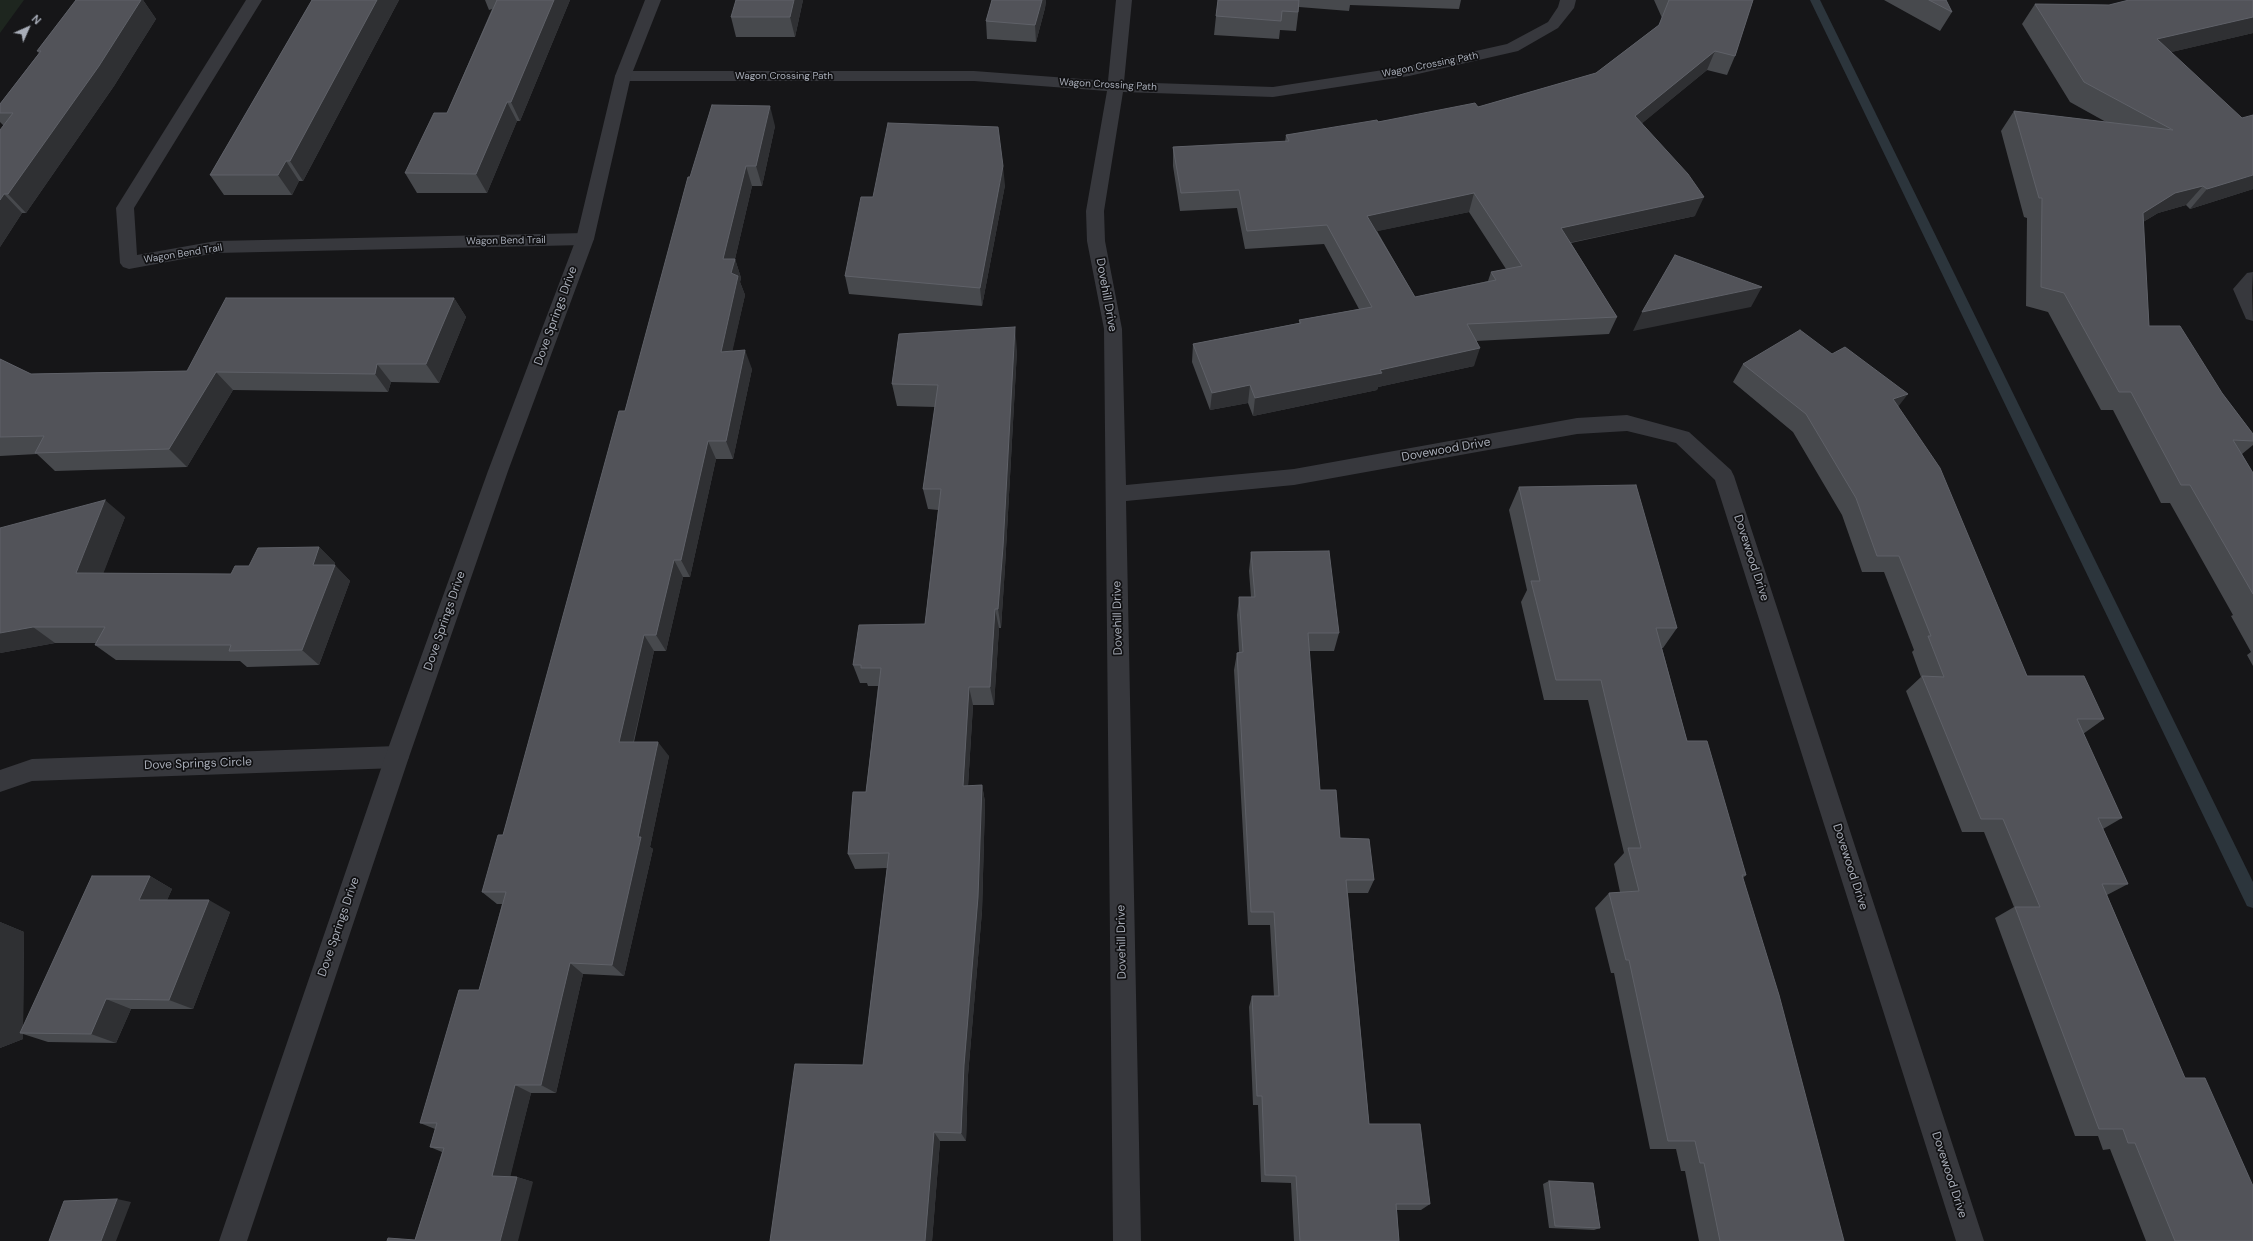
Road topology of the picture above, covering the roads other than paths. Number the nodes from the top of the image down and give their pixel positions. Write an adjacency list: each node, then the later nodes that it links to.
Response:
1 (254, 0): 7 (street, Wagon Bend Trail)
2 (653, 0): 5 (street, Dove Springs Drive)
3 (1124, 0): 6 (street, Dovehill Drive)
4 (1568, 0): 6 (street, Wagon Crossing Path)
5 (623, 76): 6 (street, Wagon Crossing Path); 7 (street, Dove Springs Drive)
6 (1115, 87): 10 (street, Dovehill Drive)
7 (585, 239): 11 (street, Dove Springs Drive)
8 (2253, 278): 9 (street)
9 (2253, 314)
10 (1116, 494): 14 (street, Dovehill Drive); 15 (street, Dovewood Drive)
11 (397, 757): 12 (street, Dove Springs Circle); 13 (street, Dove Springs Drive)
12 (0, 781)
13 (233, 1241)
14 (1127, 1241)
15 (1970, 1241)

